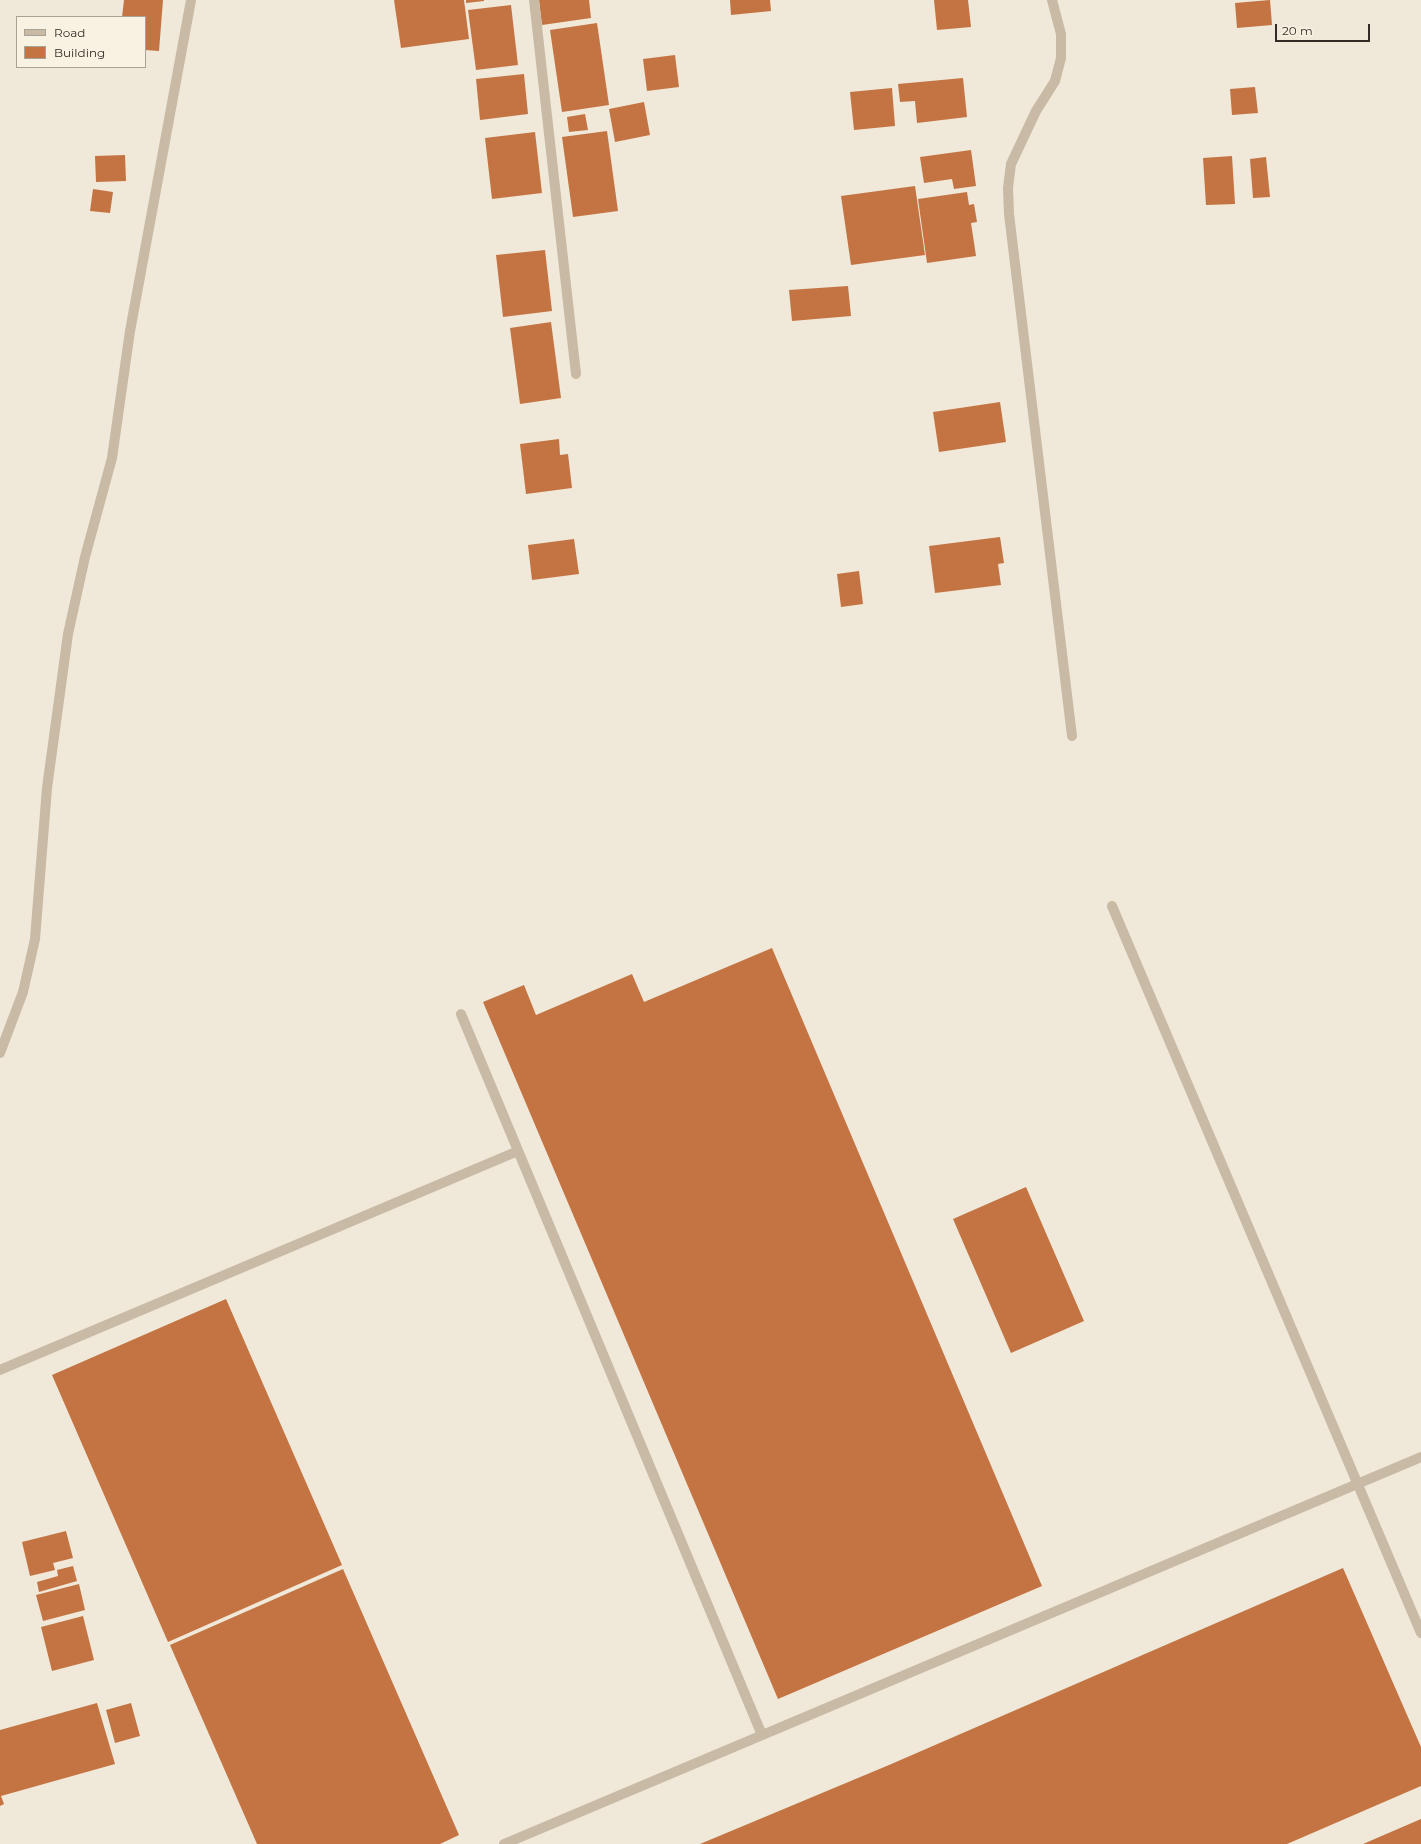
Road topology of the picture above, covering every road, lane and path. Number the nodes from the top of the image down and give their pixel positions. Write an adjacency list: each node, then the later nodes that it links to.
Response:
1 (191, 0): 8 (street)
2 (534, 0): 4 (street)
3 (1052, 0): 5 (street)
4 (576, 374)
5 (1072, 736)
6 (1112, 906): 12 (street)
7 (461, 1014): 9 (street)
8 (0, 1053)
9 (518, 1150): 10 (street); 14 (street)
10 (0, 1370)
11 (1421, 1457): 12 (street)
12 (1356, 1484): 13 (street); 14 (street)
13 (1421, 1633)
14 (762, 1735): 15 (street)
15 (504, 1844)

